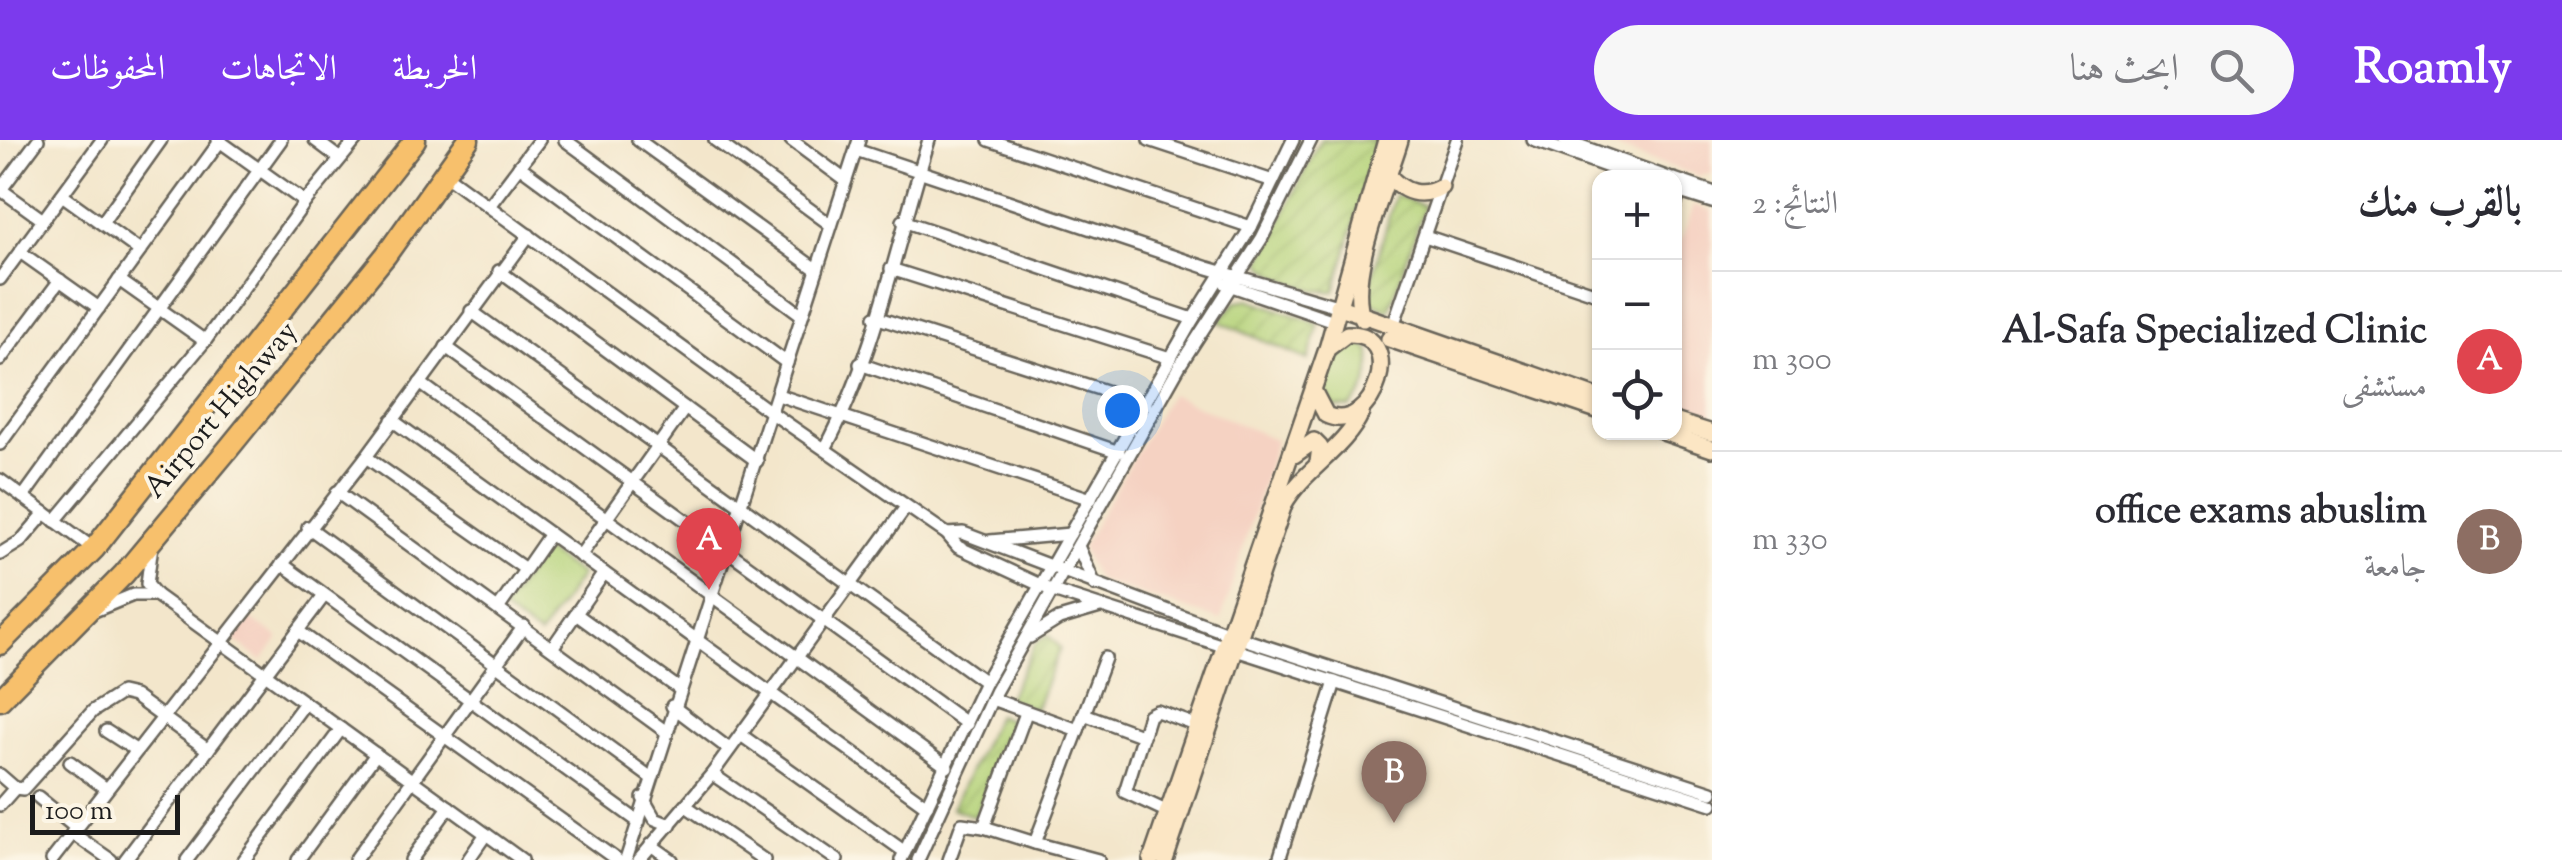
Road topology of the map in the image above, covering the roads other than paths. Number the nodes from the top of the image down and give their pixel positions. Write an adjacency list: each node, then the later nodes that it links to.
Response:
1 (38, 140): 39 (street)
2 (102, 140): 41 (street)
3 (161, 140): 47 (street)
4 (220, 140): 29 (street); 52 (street)
5 (281, 140): 29 (street)
6 (315, 140): 26 (street)
7 (356, 140): 26 (street)
8 (415, 140): 119 (highway, Airport Highway)
9 (468, 140): 32 (highway, Airport Highway)
10 (540, 140): 27 (street)
11 (565, 140): 68 (street)
12 (638, 140): 54 (street)
13 (715, 140): 48 (street)
14 (791, 140): 34 (street)
15 (928, 140): 28 (street)
16 (989, 140): 49 (street)
17 (1149, 140): 35 (street)
18 (1293, 140): 35 (street)
19 (1312, 140): 57 (street)
20 (1386, 140): 67 (main road)
21 (1400, 140): 33 (main road)
22 (1457, 140): 37 (street)
23 (1533, 140): 30 (street)
24 (1564, 140): 31 (street)
25 (857, 145): 28 (street); 34 (street)
26 (339, 158): 42 (street)
27 (520, 166): 44 (street); 78 (street)
28 (920, 169): 46 (street); 58 (street)
29 (259, 170): 42 (street); 65 (street)
30 (1617, 170)
31 (1640, 170)
32 (444, 173): 44 (street); 115 (highway, Airport Highway)
33 (1390, 176): 37 (main road); 69 (main road)
34 (845, 180): 48 (street)
35 (1273, 181): 49 (street)
36 (1682, 185): 40 (street)
37 (1441, 186): 51 (street)
38 (1682, 187): 43 (street)
39 (0, 190): 45 (street)
40 (1712, 192)
41 (62, 194): 45 (street); 47 (street)
42 (304, 202): 73 (street)
43 (1712, 202)
44 (489, 206): 50 (street)
45 (43, 220): 53 (street)
46 (902, 222): 55 (street); 71 (street)
47 (102, 223): 52 (street)
48 (830, 224): 54 (street)
49 (1251, 227): 58 (street)
50 (529, 234): 56 (street); 87 (street)
51 (1425, 236): 63 (street); 72 (street)
52 (140, 251): 61 (street)
53 (20, 252): 59 (street); 60 (street)
54 (818, 270): 68 (street)
55 (891, 270): 70 (street); 76 (street)
56 (499, 271): 66 (street); 85 (street)
57 (1238, 273): 58 (street); 62 (street); 67 (street)
58 (1220, 274): 62 (street); 71 (street)
59 (0, 279)
60 (60, 280): 64 (street); 77 (street)
61 (119, 280): 64 (street); 65 (street)
62 (1230, 286): 67 (street); 117 (street)
63 (1592, 291)
64 (99, 308): 93 (street)
65 (159, 309): 73 (street); 105 (street)
66 (472, 311): 74 (street); 94 (street)
67 (1336, 314): 69 (main road); 75 (main road)
68 (802, 315): 78 (street)
69 (1361, 315): 72 (main road); 72 (main road)
70 (875, 317): 79 (street); 84 (street)
71 (1192, 319): 76 (street)
72 (1386, 336): 75 (main road); 83 (main road); 86 (main road)
73 (204, 342): 109 (street)
74 (446, 348): 80 (street); 103 (street)
75 (1327, 349): 81 (main road)
76 (1170, 358): 84 (street)
77 (0, 360)
78 (788, 363): 82 (street)
79 (860, 364): 88 (street); 97 (street)
80 (420, 383): 89 (street); 110 (street)
81 (1314, 390): 86 (main road); 100 (main road)
82 (778, 395): 87 (street); 88 (street)
83 (1592, 403)
84 (1146, 404): 97 (street)
85 (685, 408): 94 (street); 99 (street)
86 (1363, 410): 101 (main road)
87 (772, 413): 95 (street); 99 (street)
88 (842, 417): 95 (street); 106 (street)
89 (392, 420): 98 (street); 112 (street)
90 (1682, 424): 91 (main road)
91 (1712, 433)
92 (1682, 439): 96 (main road)
93 (0, 444)
94 (658, 444): 103 (street); 107 (street)
95 (825, 449): 108 (street)
96 (1712, 449)
97 (1120, 452): 106 (street)
98 (366, 457): 104 (street); 123 (street)
99 (757, 461): 107 (street)
100 (1286, 463): 101 (main road); 142 (main road)
101 (1318, 463): 142 (main road)
102 (0, 480): 105 (street)
103 (635, 480): 110 (street); 120 (street)
104 (338, 492): 111 (street); 133 (street)
105 (23, 497): 109 (street)
106 (1091, 499): 114 (street)
107 (741, 506): 120 (street); 126 (street)
108 (906, 507): 113 (street); 126 (street)
109 (50, 517): 118 (street); 119 (street)
110 (606, 518): 121 (street); 131 (street)
111 (308, 528): 122 (street); 147 (street)
112 (550, 534): 121 (street); 123 (street)
113 (948, 534): 116 (street); 128 (street)
114 (1070, 534): 116 (street); 124 (street)
115 (154, 536): 129 (street); 135 (highway, Airport Highway)
116 (985, 541): 124 (street)
117 (1078, 546): 124 (street); 127 (street)
118 (1, 548)
119 (94, 549): 143 (highway, Airport Highway)
120 (728, 549): 131 (street); 136 (street)
121 (580, 556): 125 (street)
122 (282, 564): 130 (street); 140 (street)
123 (525, 570): 133 (street)
124 (1057, 571): 127 (street); 128 (street)
125 (604, 573): 134 (street); 141 (street)
126 (849, 584): 136 (street); 149 (street)
127 (1095, 585): 142 (street)
128 (1048, 589): 132 (street); 139 (street); 149 (street)
129 (156, 595): 135 (street); 140 (street)
130 (324, 596): 138 (street); 153 (street)
131 (711, 596): 141 (street); 145 (street)
132 (1104, 607): 139 (street); 142 (street)
133 (498, 608): 137 (street)
134 (576, 614): 144 (street); 151 (street)
135 (85, 615): 155 (highway, Airport Highway)
136 (825, 620): 145 (street); 161 (street)
137 (524, 626): 144 (street); 147 (street)
138 (298, 631): 148 (street); 167 (street)
139 (1027, 639): 154 (street)
140 (220, 641): 148 (street); 160 (street)
141 (696, 641): 151 (street); 152 (street)
142 (1231, 642): 150 (street); 162 (main road); 174 (street); 200 (main road)
143 (0, 644)
144 (552, 648): 166 (street)
145 (796, 657): 152 (street); 176 (street)
146 (1105, 658): 159 (street)
147 (496, 660): 153 (street); 179 (street)
148 (266, 674): 156 (street); 172 (street)
149 (985, 682): 161 (street)
150 (1335, 682): 174 (street); 220 (street)
151 (678, 688): 157 (street)
152 (771, 694): 168 (street); 190 (street)
153 (470, 699): 167 (street); 192 (street)
154 (992, 699): 158 (street); 217 (street)
155 (0, 700)
156 (305, 702): 163 (street); 204 (street)
157 (672, 706): 166 (street); 171 (street)
158 (1026, 712): 164 (street); 194 (street)
159 (1084, 714): 164 (street); 169 (street)
160 (162, 715): 170 (street); 172 (street); 181 (street)
161 (967, 724): 176 (street)
162 (1196, 725): 169 (street); 191 (main road)
163 (341, 729): 173 (street); 205 (street)
164 (1078, 730): 197 (street)
165 (106, 731): 170 (street)
166 (665, 731): 179 (street)
167 (443, 734): 180 (street); 211 (street)
168 (740, 734): 171 (street); 199 (street)
169 (1142, 736): 191 (street)
170 (134, 748): 182 (street)
171 (729, 749): 177 (street)
172 (208, 750): 203 (street)
173 (376, 754): 180 (street); 206 (street)
174 (1598, 761): 183 (street); 186 (street)
175 (70, 762): 182 (street)
176 (947, 767): 190 (street)
177 (712, 774): 189 (street); 216 (street)
178 (0, 775): 181 (street)
179 (650, 776): 185 (street)
180 (412, 780): 188 (street); 207 (street)
181 (16, 788): 187 (street)
182 (105, 788): 195 (street)
183 (1712, 792)
184 (38, 797): 195 (street)
185 (643, 798): 192 (street); 193 (street)
186 (1712, 804)
187 (0, 805)
188 (449, 806): 196 (street); 208 (street)
189 (686, 806): 193 (street); 215 (street)
190 (927, 806): 199 (street)
191 (1168, 812): 200 (main road)
192 (639, 822): 212 (street)
193 (670, 824): 198 (street)
194 (984, 827): 197 (street); 218 (street)
195 (74, 830): 201 (street); 202 (street)
196 (486, 834): 209 (street); 210 (street)
197 (1035, 843): 219 (street)
198 (652, 845): 213 (street); 214 (street)
199 (903, 856)
200 (1157, 859)
201 (52, 860)
202 (112, 860)
203 (125, 860)
204 (187, 860)
205 (244, 860)
206 (298, 860)
207 (355, 860)
208 (411, 860)
209 (468, 860)
210 (522, 860)
211 (617, 860)
212 (626, 860)
213 (639, 860)
214 (672, 860)
215 (764, 860)
216 (837, 860)
217 (918, 860)
218 (949, 860)
219 (1098, 860)
220 (1279, 860)

